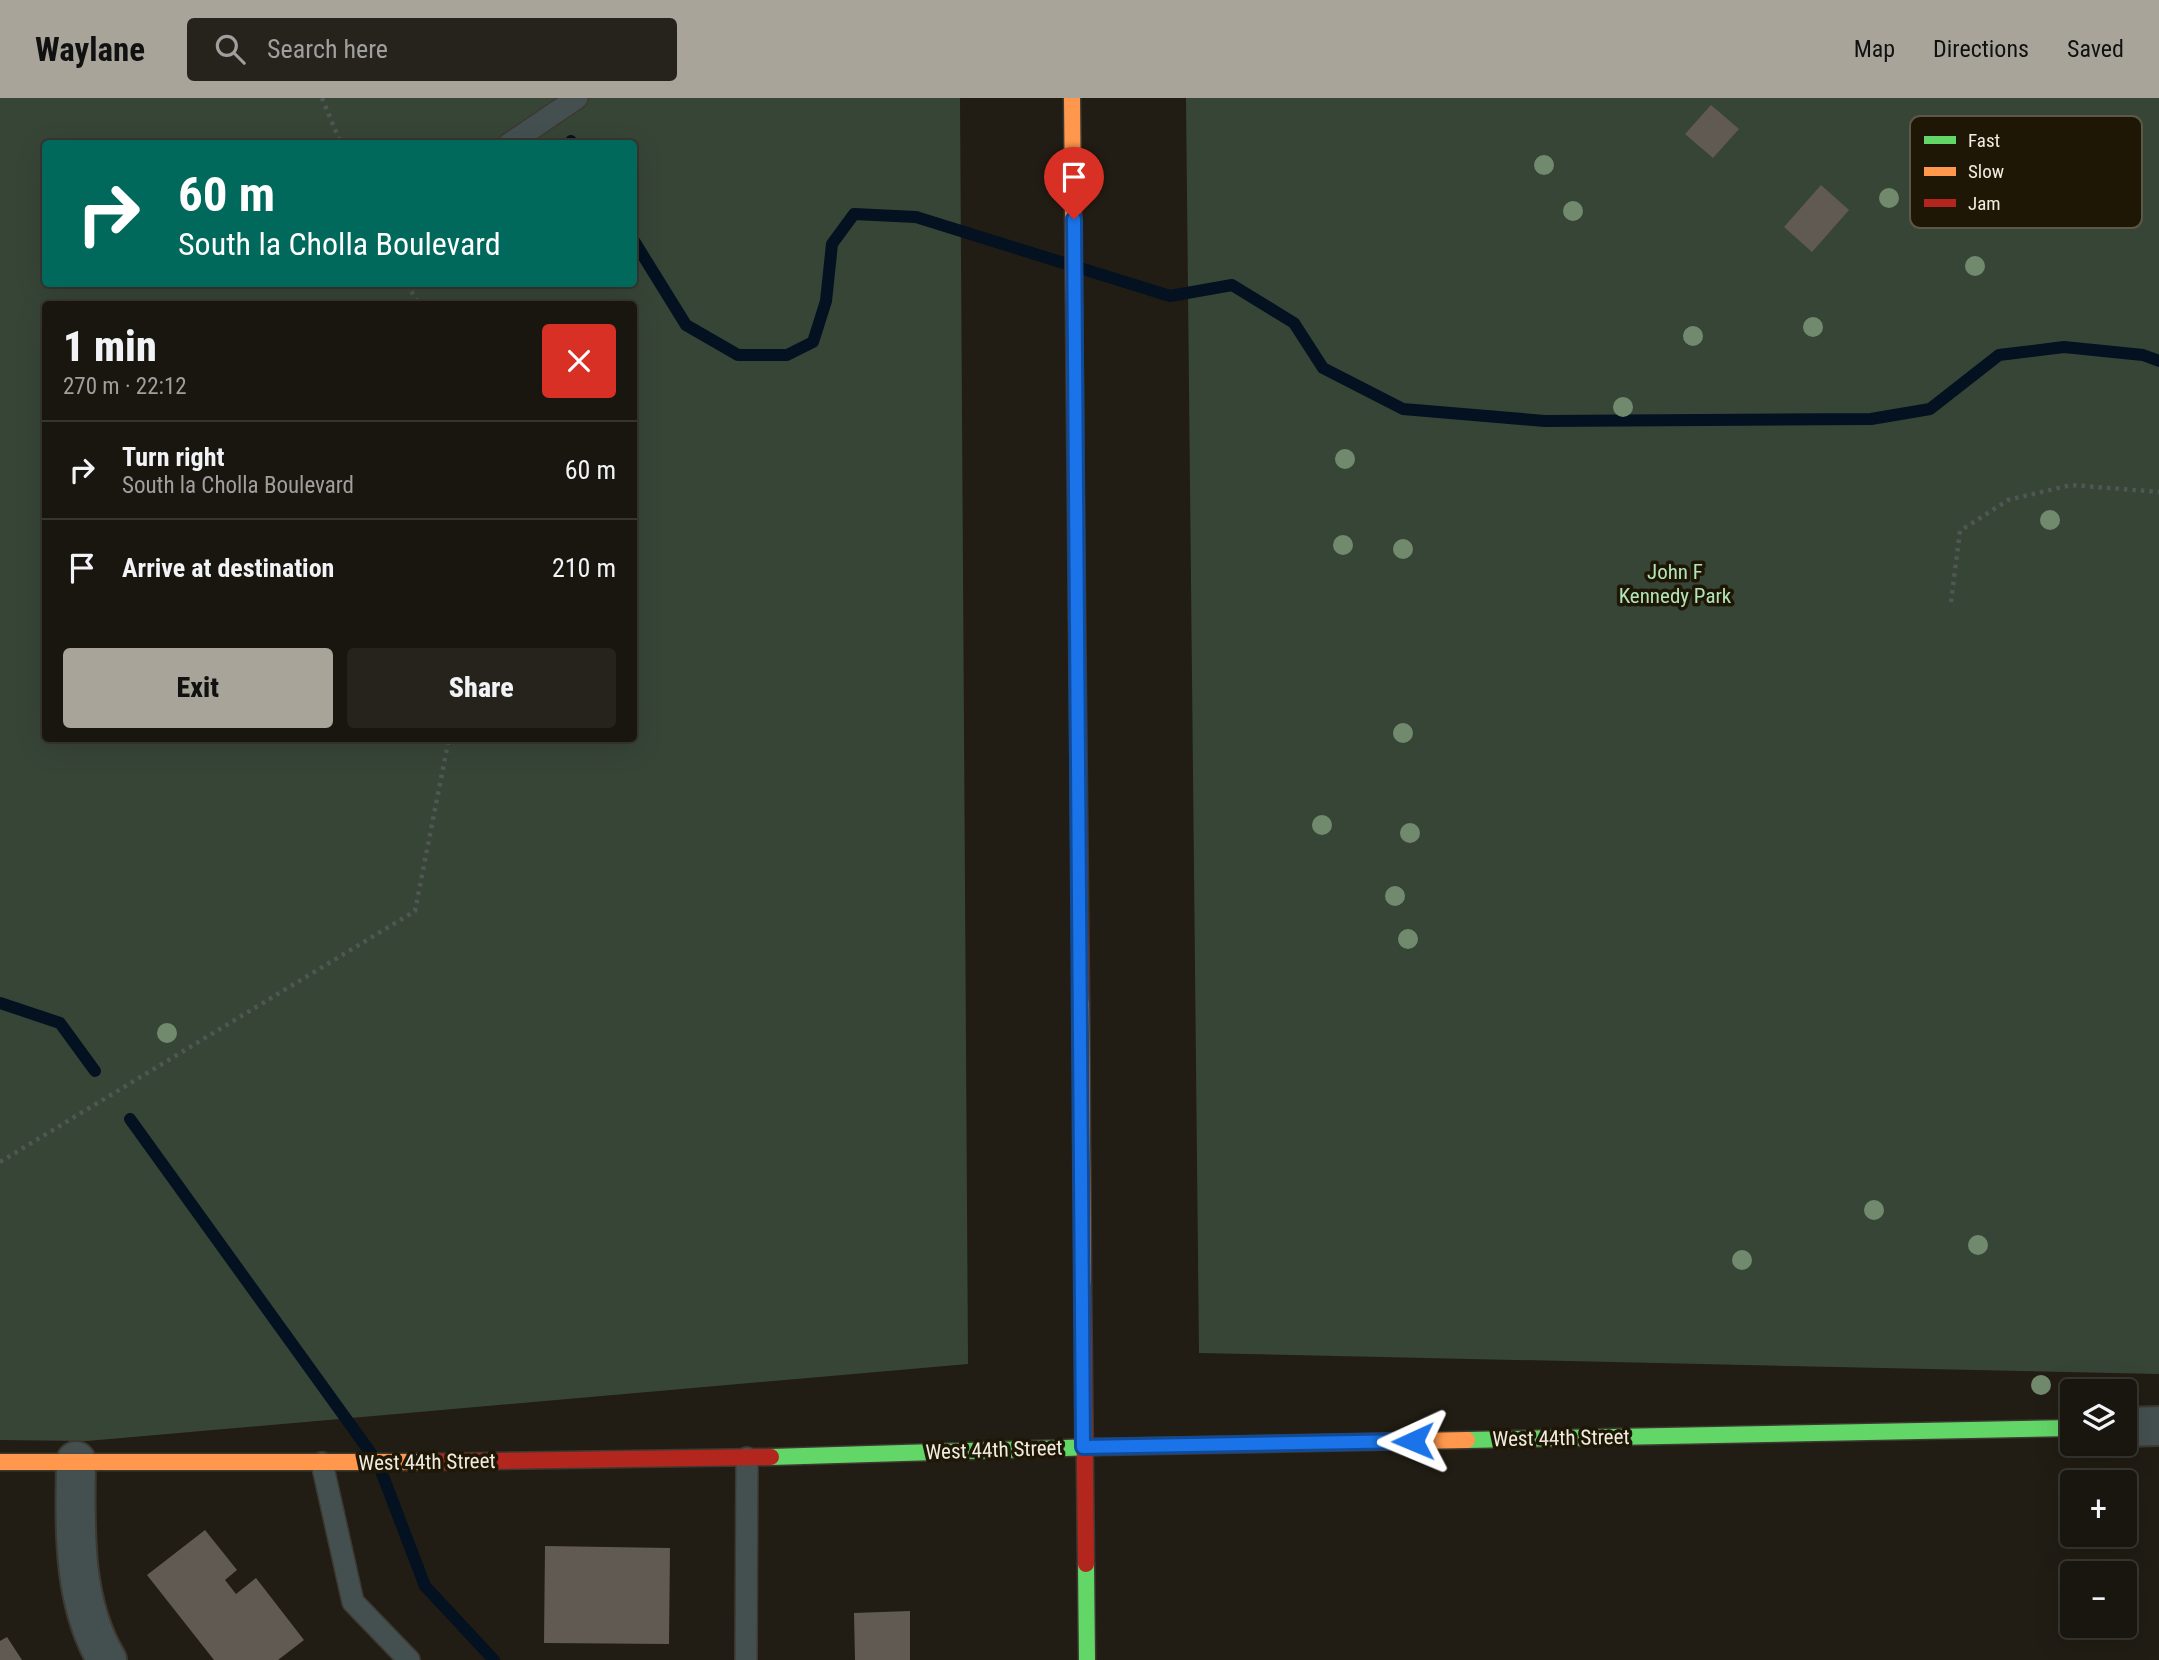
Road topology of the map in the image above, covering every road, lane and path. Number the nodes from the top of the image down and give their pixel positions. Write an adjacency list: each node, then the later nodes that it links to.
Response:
1 (322, 98): 4 (path)
2 (577, 98): 5 (lane)
3 (1072, 98): 13 (street)
4 (339, 140)
5 (515, 140)
6 (2159, 492): 7 (path)
7 (1951, 602)
8 (448, 742): 9 (path)
9 (0, 1162)
10 (2159, 1426): 11 (street)
11 (2137, 1427)
12 (2060, 1428): 13 (street, West 44th Street)
13 (1083, 1447): 14 (street, West 44th Street); 21 (street)
14 (747, 1458): 17 (street, West 44th Street); 20 (lane)
15 (76, 1461): 16 (street, West 44th Street); 17 (street, West 44th Street); 18 (street)
16 (0, 1462)
17 (322, 1463): 19 (lane)
18 (107, 1660)
19 (409, 1660)
20 (746, 1660)
21 (1087, 1660)

